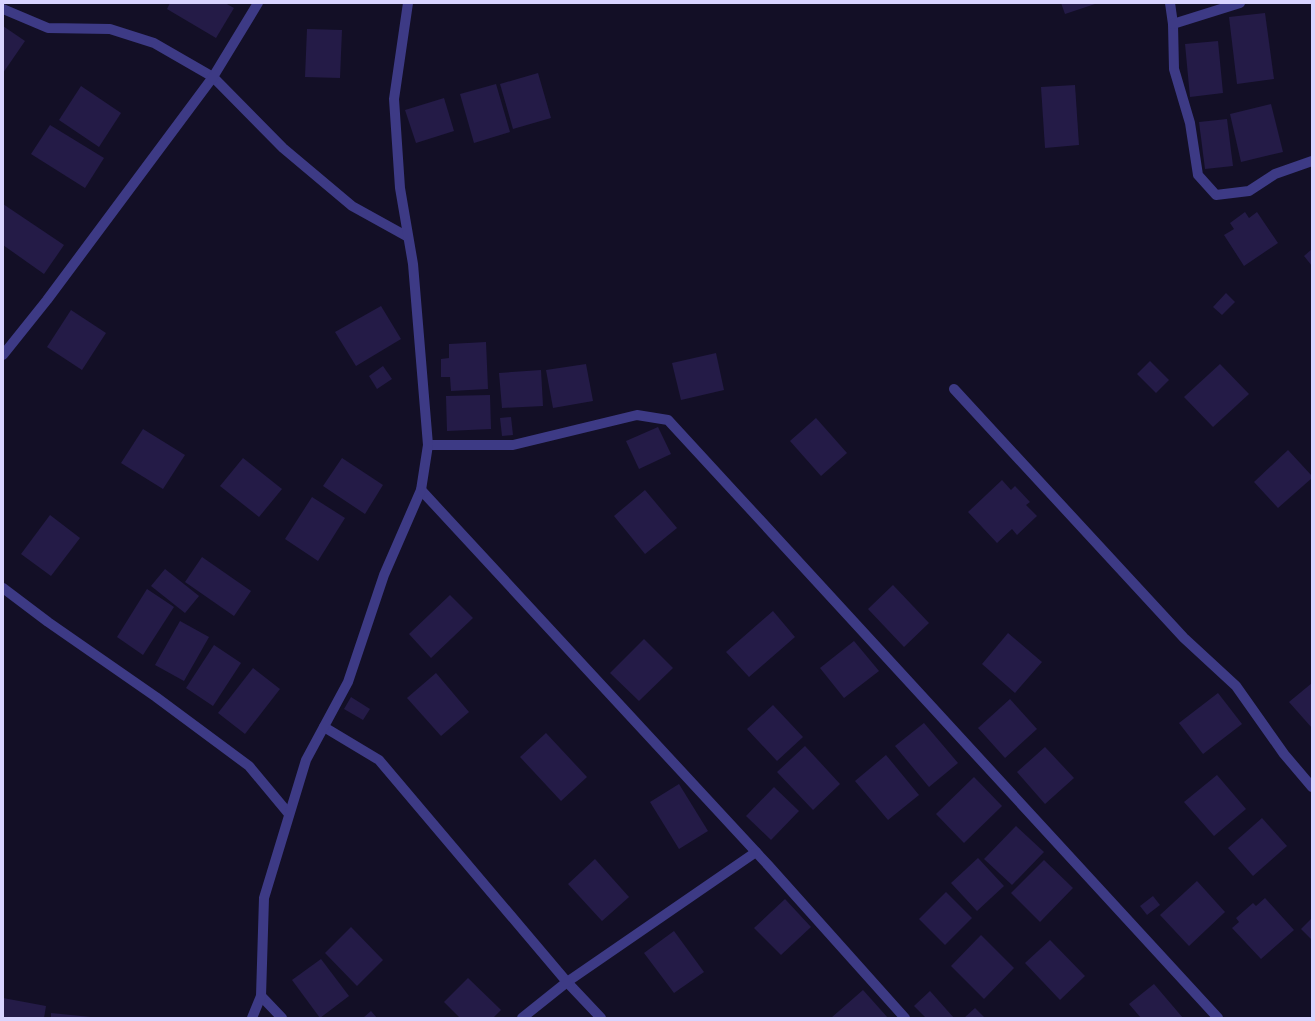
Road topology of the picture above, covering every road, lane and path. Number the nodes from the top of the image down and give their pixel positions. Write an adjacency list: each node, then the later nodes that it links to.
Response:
1 (258, 3): 7 (street)
2 (408, 3): 9 (street)
3 (1170, 3): 6 (street)
4 (1240, 3): 6 (street)
5 (3, 9): 7 (street)
6 (1173, 24): 8 (street)
7 (214, 77): 9 (street); 10 (street)
8 (1312, 160)
9 (408, 237): 12 (street)
10 (3, 355)
11 (954, 389): 16 (street)
12 (428, 445): 13 (street); 26 (street)
13 (421, 490): 15 (street); 18 (street)
14 (3, 588): 17 (street)
15 (324, 727): 17 (street); 19 (street)
16 (1312, 787)
17 (289, 814): 20 (street)
18 (756, 852): 19 (street); 25 (street)
19 (567, 982): 23 (street); 24 (street)
20 (261, 996): 21 (street); 22 (street)
21 (252, 1018)
22 (282, 1018)
23 (522, 1018)
24 (600, 1018)
25 (905, 1018)
26 (1218, 1018)

